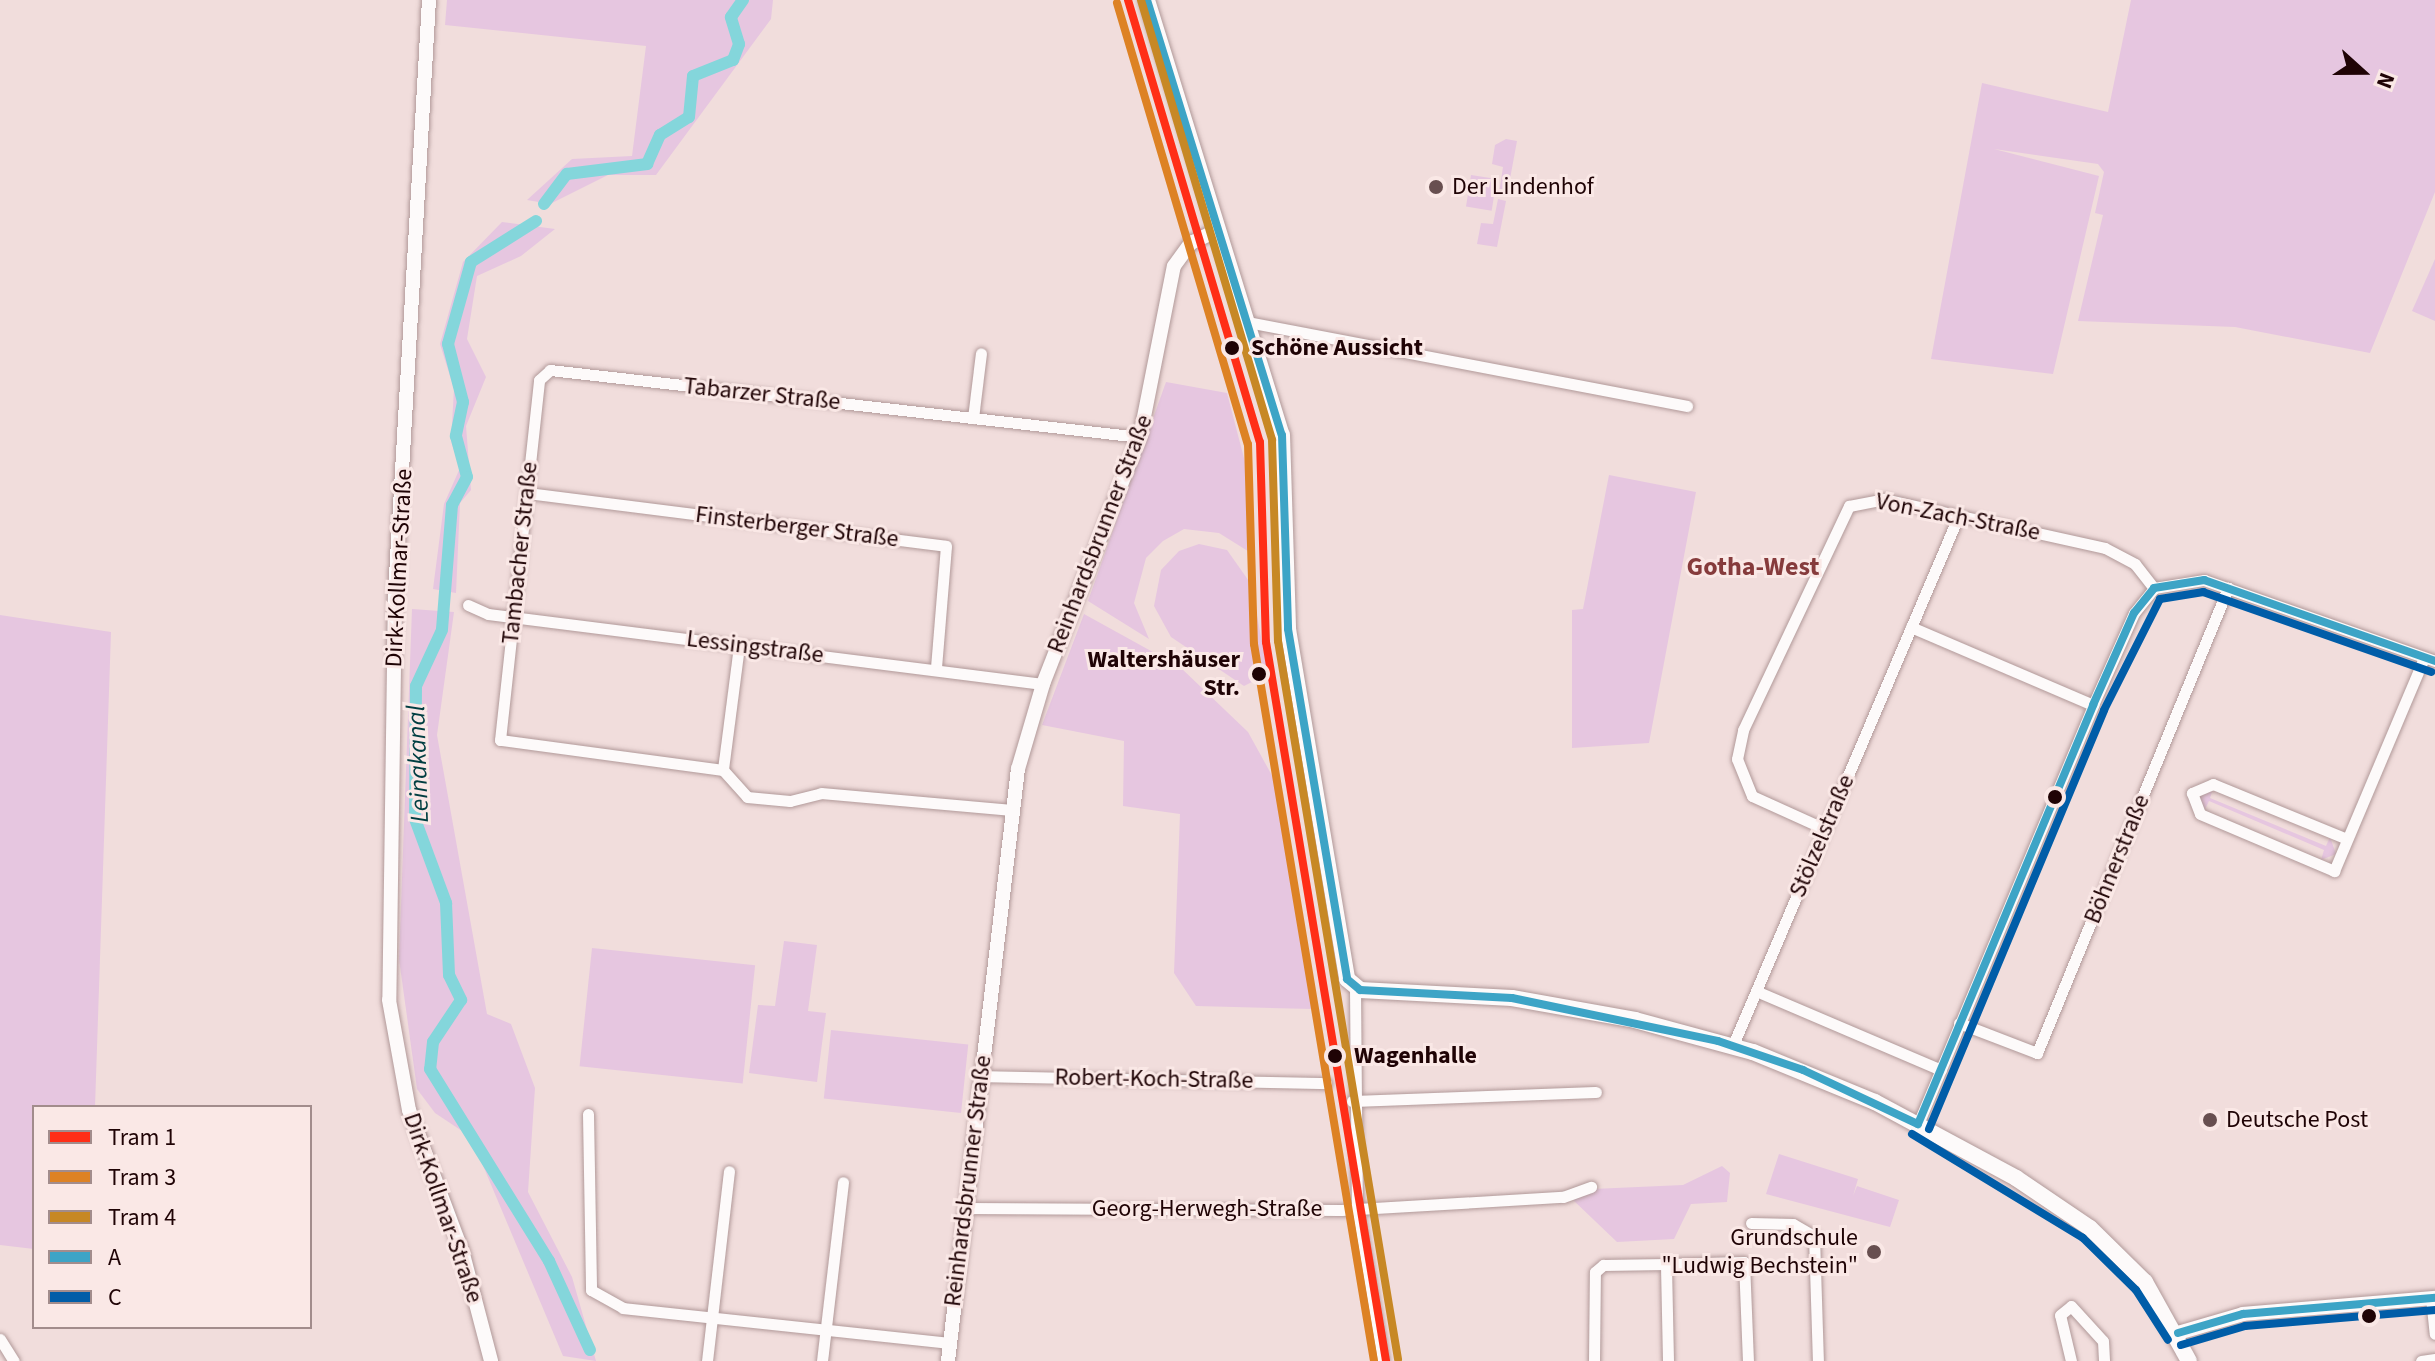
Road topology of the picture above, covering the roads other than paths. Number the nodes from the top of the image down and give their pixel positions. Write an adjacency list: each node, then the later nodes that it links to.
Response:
1 (429, 0): 53 (street, Dirk-Kollmar-Straße)
2 (1147, 0): 3 (main road)
3 (1218, 230): 4 (main road); 9 (street, Reinhardsbrunner Straße)
4 (1247, 322): 7 (street); 26 (main road)
5 (981, 353): 8 (street)
6 (550, 370): 8 (street, Tabarzer Straße); 10 (street, Tambacher Straße)
7 (1687, 406)
8 (973, 418): 9 (street, Tabarzer Straße)
9 (1140, 437): 20 (street, Reinhardsbrunner Straße)
10 (527, 493): 15 (street, Tambacher Straße); 19 (street, Finsterberger Straße)
11 (1959, 515): 12 (street, Von-Zach-Straße); 16 (street, Stölzelstraße); 24 (street, Von-Zach-Straße)
12 (2154, 588): 13 (street); 21 (street)
13 (2228, 588): 18 (street); 28 (street, Böhnerstraße)
14 (468, 605): 15 (street, Lessingstraße)
15 (514, 617): 17 (street, Lessingstraße); 22 (street, Tambacher Straße)
16 (1911, 627): 21 (street); 24 (street, Stölzelstraße)
17 (739, 646): 19 (street, Lessingstraße); 22 (street)
18 (2429, 660): 25 (street)
19 (936, 667): 20 (street, Lessingstraße)
20 (1043, 684): 23 (street, Reinhardsbrunner Straße)
21 (2093, 705): 28 (street)
22 (723, 770): 23 (street)
23 (1012, 810): 31 (street, Reinhardsbrunner Straße)
24 (1825, 829): 27 (street, Stölzelstraße)
25 (2347, 839): 25 (street)
26 (1362, 989): 29 (main road); 34 (street)
27 (1756, 991): 29 (street, Stölzelstraße); 30 (street)
28 (1959, 1023): 30 (street)
29 (1733, 1045): 36 (main road)
30 (1941, 1070): 36 (street)
31 (981, 1076): 32 (street, Robert-Koch-Straße); 41 (street, Reinhardsbrunner Straße)
32 (1326, 1083)
33 (1596, 1092): 34 (street)
34 (1352, 1101): 40 (street)
35 (588, 1114): 45 (street)
36 (1918, 1124): 47 (main road)
37 (729, 1171): 45 (street)
38 (843, 1182): 46 (street)
39 (1591, 1187): 40 (street, Georg-Herwegh-Straße)
40 (1357, 1207): 41 (street, Georg-Herwegh-Straße); 57 (street)
41 (964, 1208): 50 (street, Reinhardsbrunner Straße)
42 (1751, 1223): 61 (street)
43 (1666, 1264): 58 (street); 59 (street); 60 (street)
44 (2433, 1298): 47 (street); 48 (street)
45 (712, 1318): 46 (street); 54 (street)
46 (825, 1330): 50 (street); 55 (street)
47 (2178, 1333): 64 (main road)
48 (2435, 1334)
49 (0, 1339): 52 (street)
50 (949, 1343): 56 (street, Reinhardsbrunner Straße)
51 (2435, 1359): 65 (street)
52 (14, 1361)
53 (491, 1361)
54 (707, 1361)
55 (822, 1361)
56 (950, 1361)
57 (1383, 1361)
58 (1594, 1361)
59 (1668, 1361)
60 (1748, 1361)
61 (1818, 1361)
62 (2071, 1361): 63 (street)
63 (2104, 1361)
64 (2189, 1361)
65 (2421, 1361)

